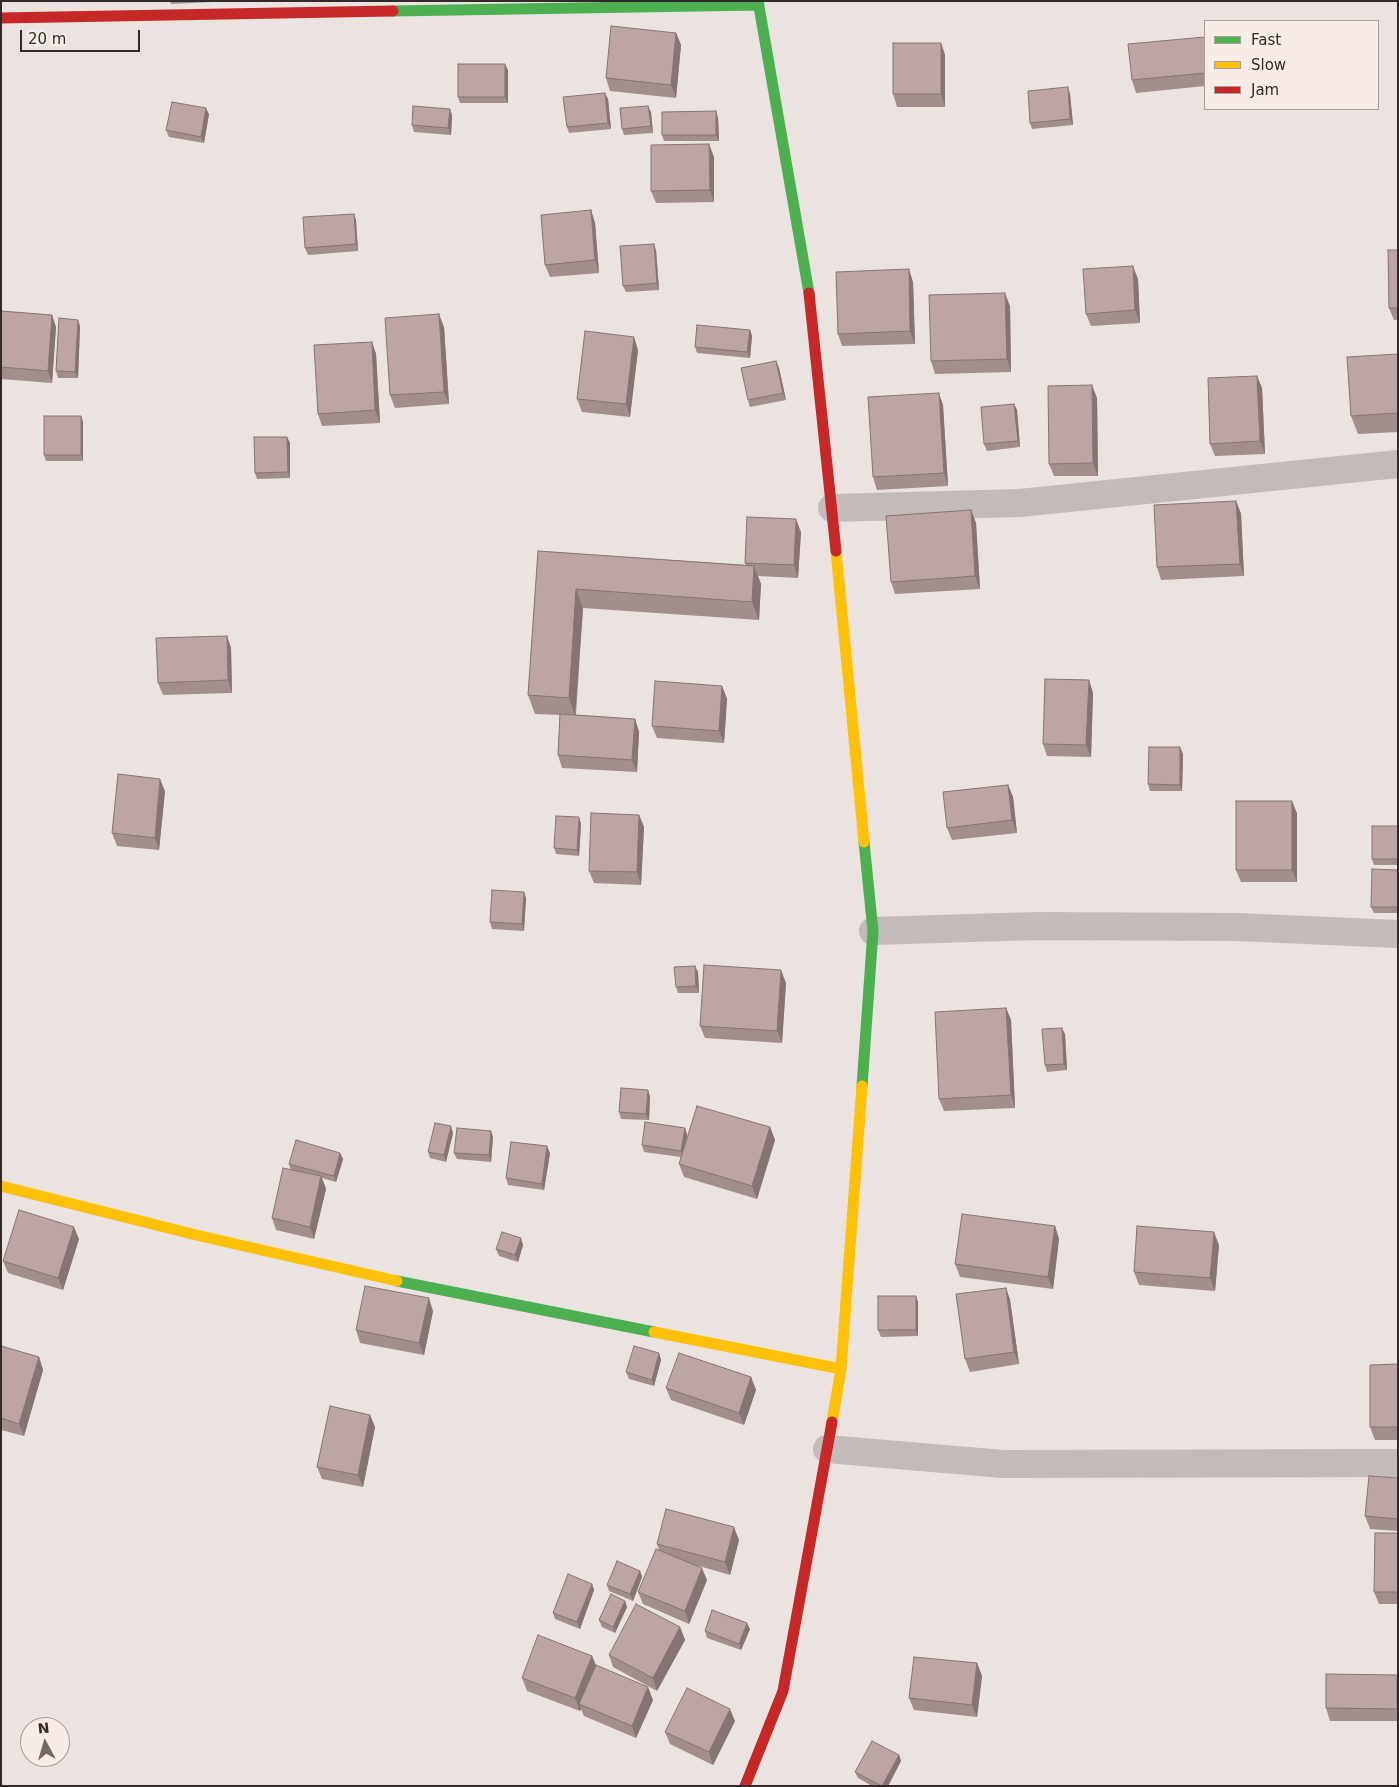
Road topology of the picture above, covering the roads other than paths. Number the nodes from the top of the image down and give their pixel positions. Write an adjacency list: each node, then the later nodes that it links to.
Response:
1 (759, 3): 2 (street); 4 (street)
2 (1, 18)
3 (1398, 464): 4 (street)
4 (832, 508): 5 (street)
5 (873, 932): 6 (street); 8 (street)
6 (1398, 934)
7 (1, 1186): 8 (street)
8 (841, 1369): 9 (street)
9 (826, 1449): 10 (street); 11 (street)
10 (1398, 1463)
11 (745, 1786)

